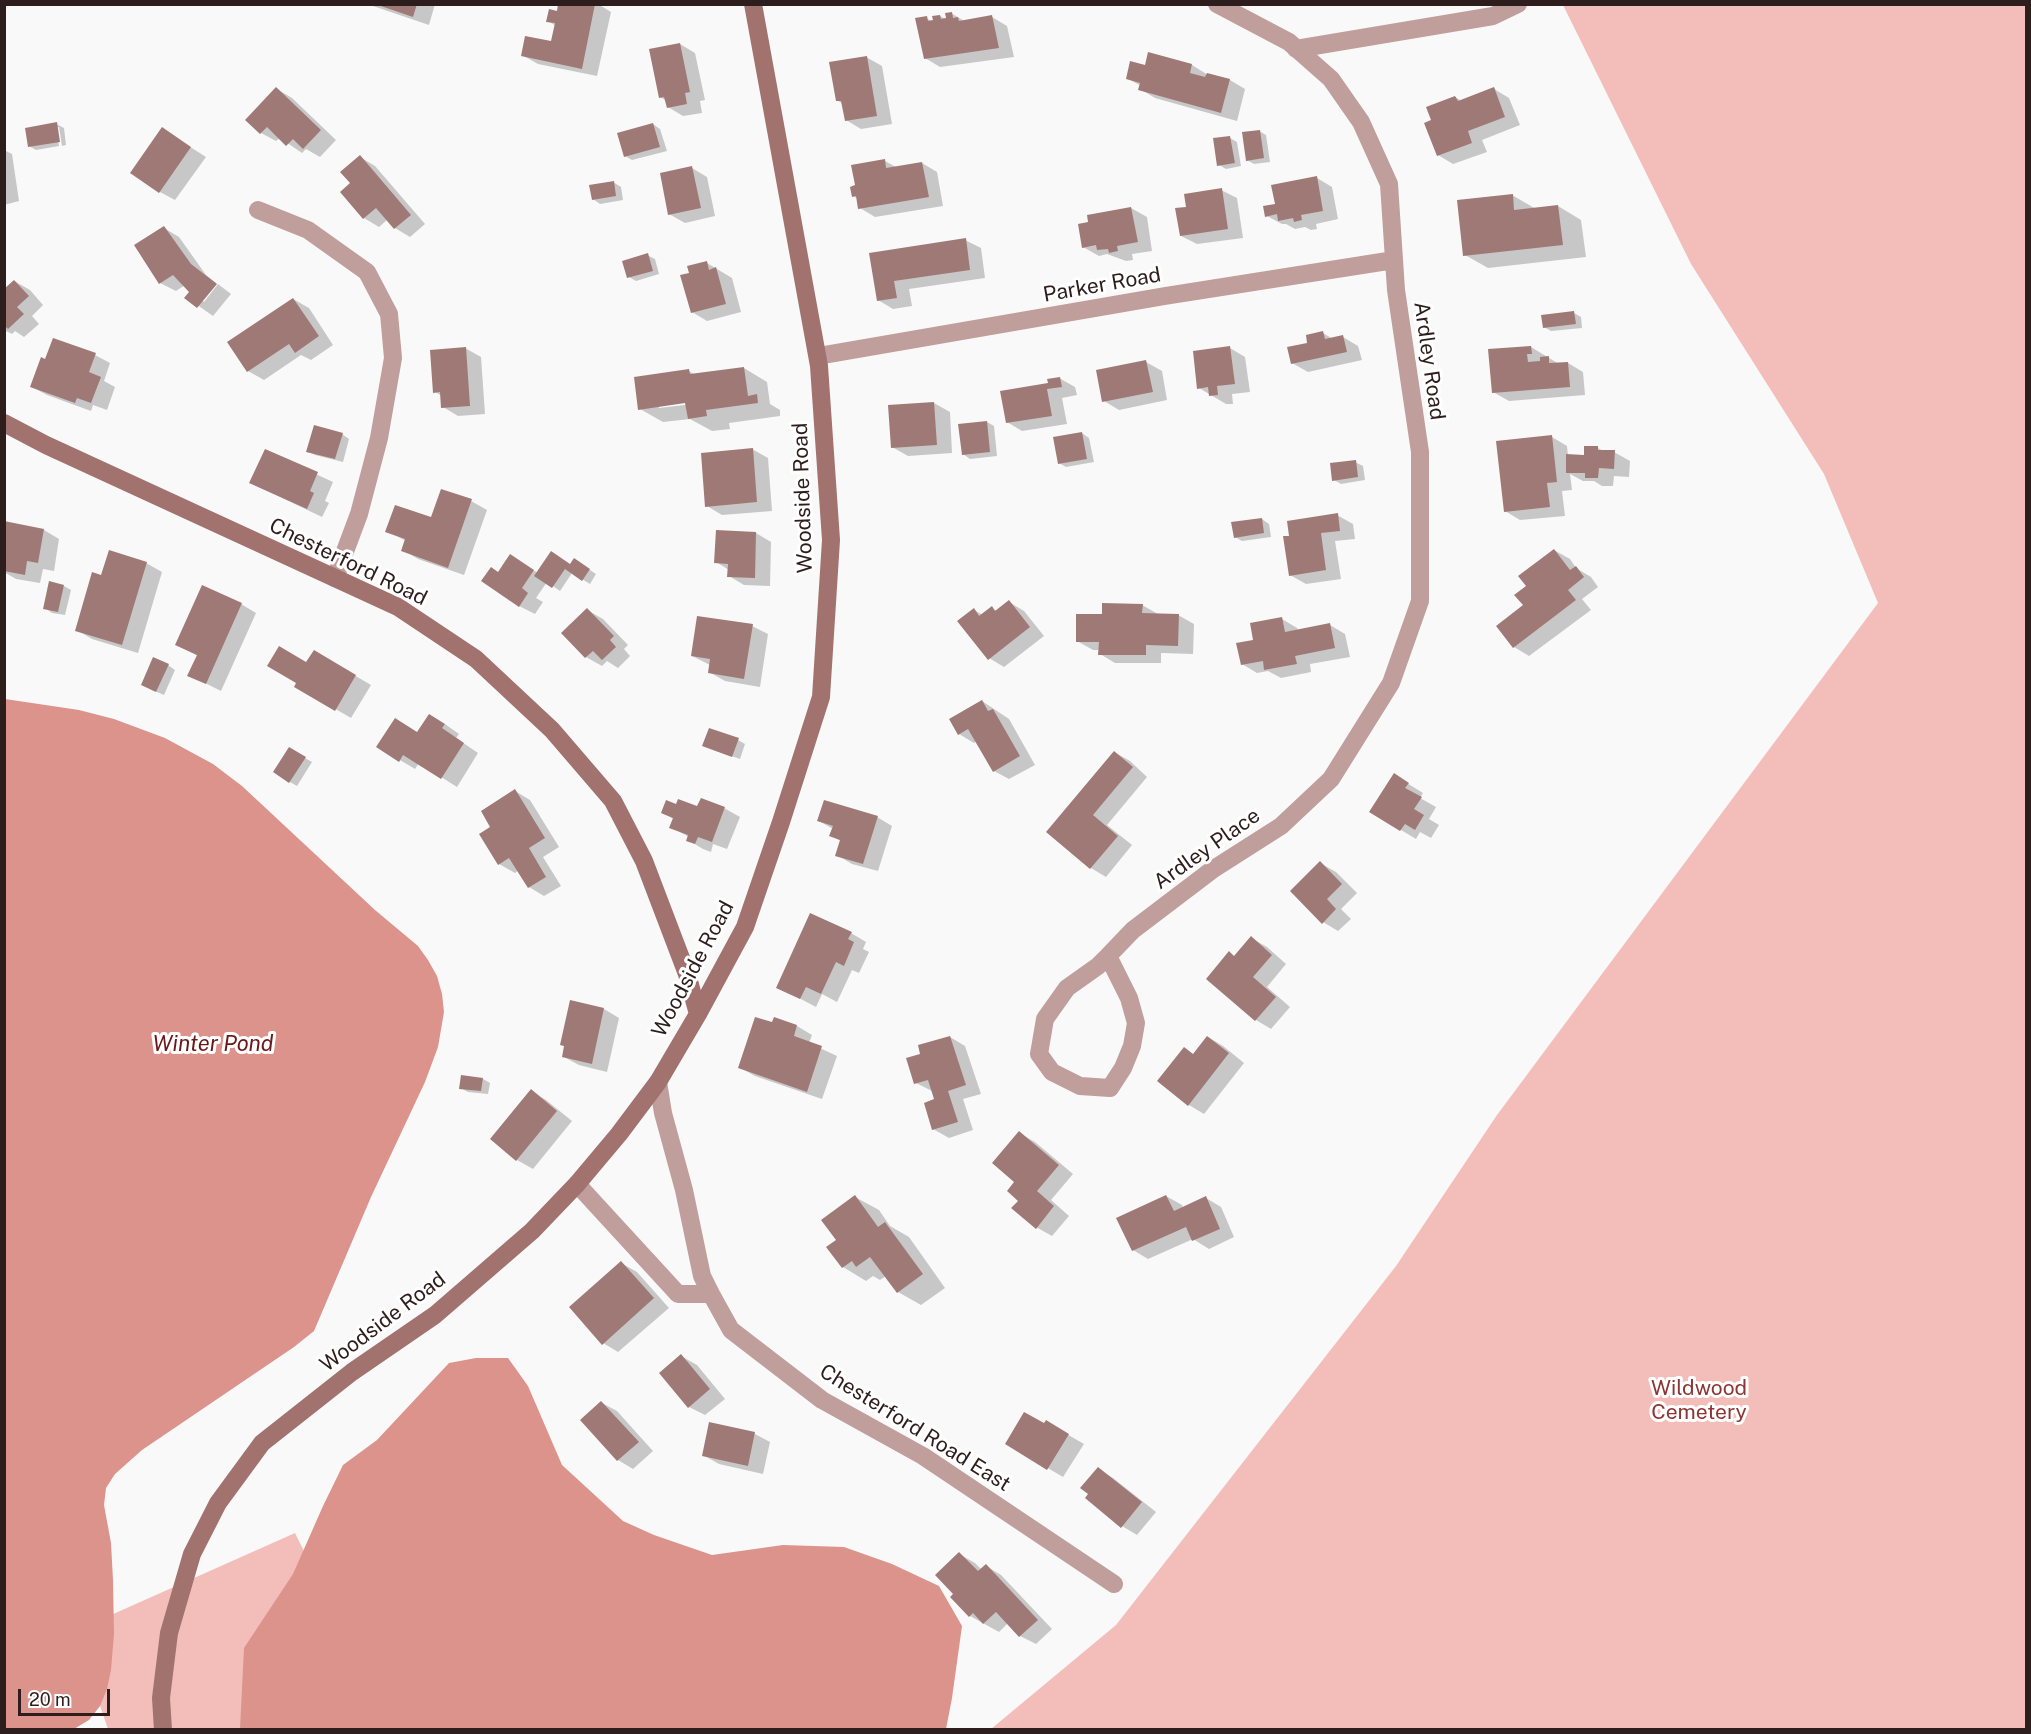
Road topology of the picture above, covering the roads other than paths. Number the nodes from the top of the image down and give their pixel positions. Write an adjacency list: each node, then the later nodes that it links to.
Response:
1 (753, 4): 7 (street, Woodside Road)
2 (1217, 4): 4 (street, Ardley Road)
3 (1518, 4): 4 (street)
4 (1296, 49): 6 (street, Ardley Road)
5 (258, 210): 9 (street)
6 (1394, 260): 7 (street, Parker Road); 10 (street, Ardley Road)
7 (818, 357): 12 (street, Woodside Road)
8 (4, 423): 9 (street, Chesterford Road)
9 (335, 578): 12 (street, Chesterford Road)
10 (1331, 779): 11 (street, Ardley Place)
11 (1108, 956): 11 (street, Ardley Place)
12 (698, 1014): 13 (street, Woodside Road)
13 (658, 1082): 14 (street, Woodside Road); 15 (street, Chesterford Road East)
14 (578, 1184): 15 (street); 17 (street, Woodside Road)
15 (711, 1293): 16 (street, Chesterford Road East)
16 (1114, 1584)
17 (163, 1730)

